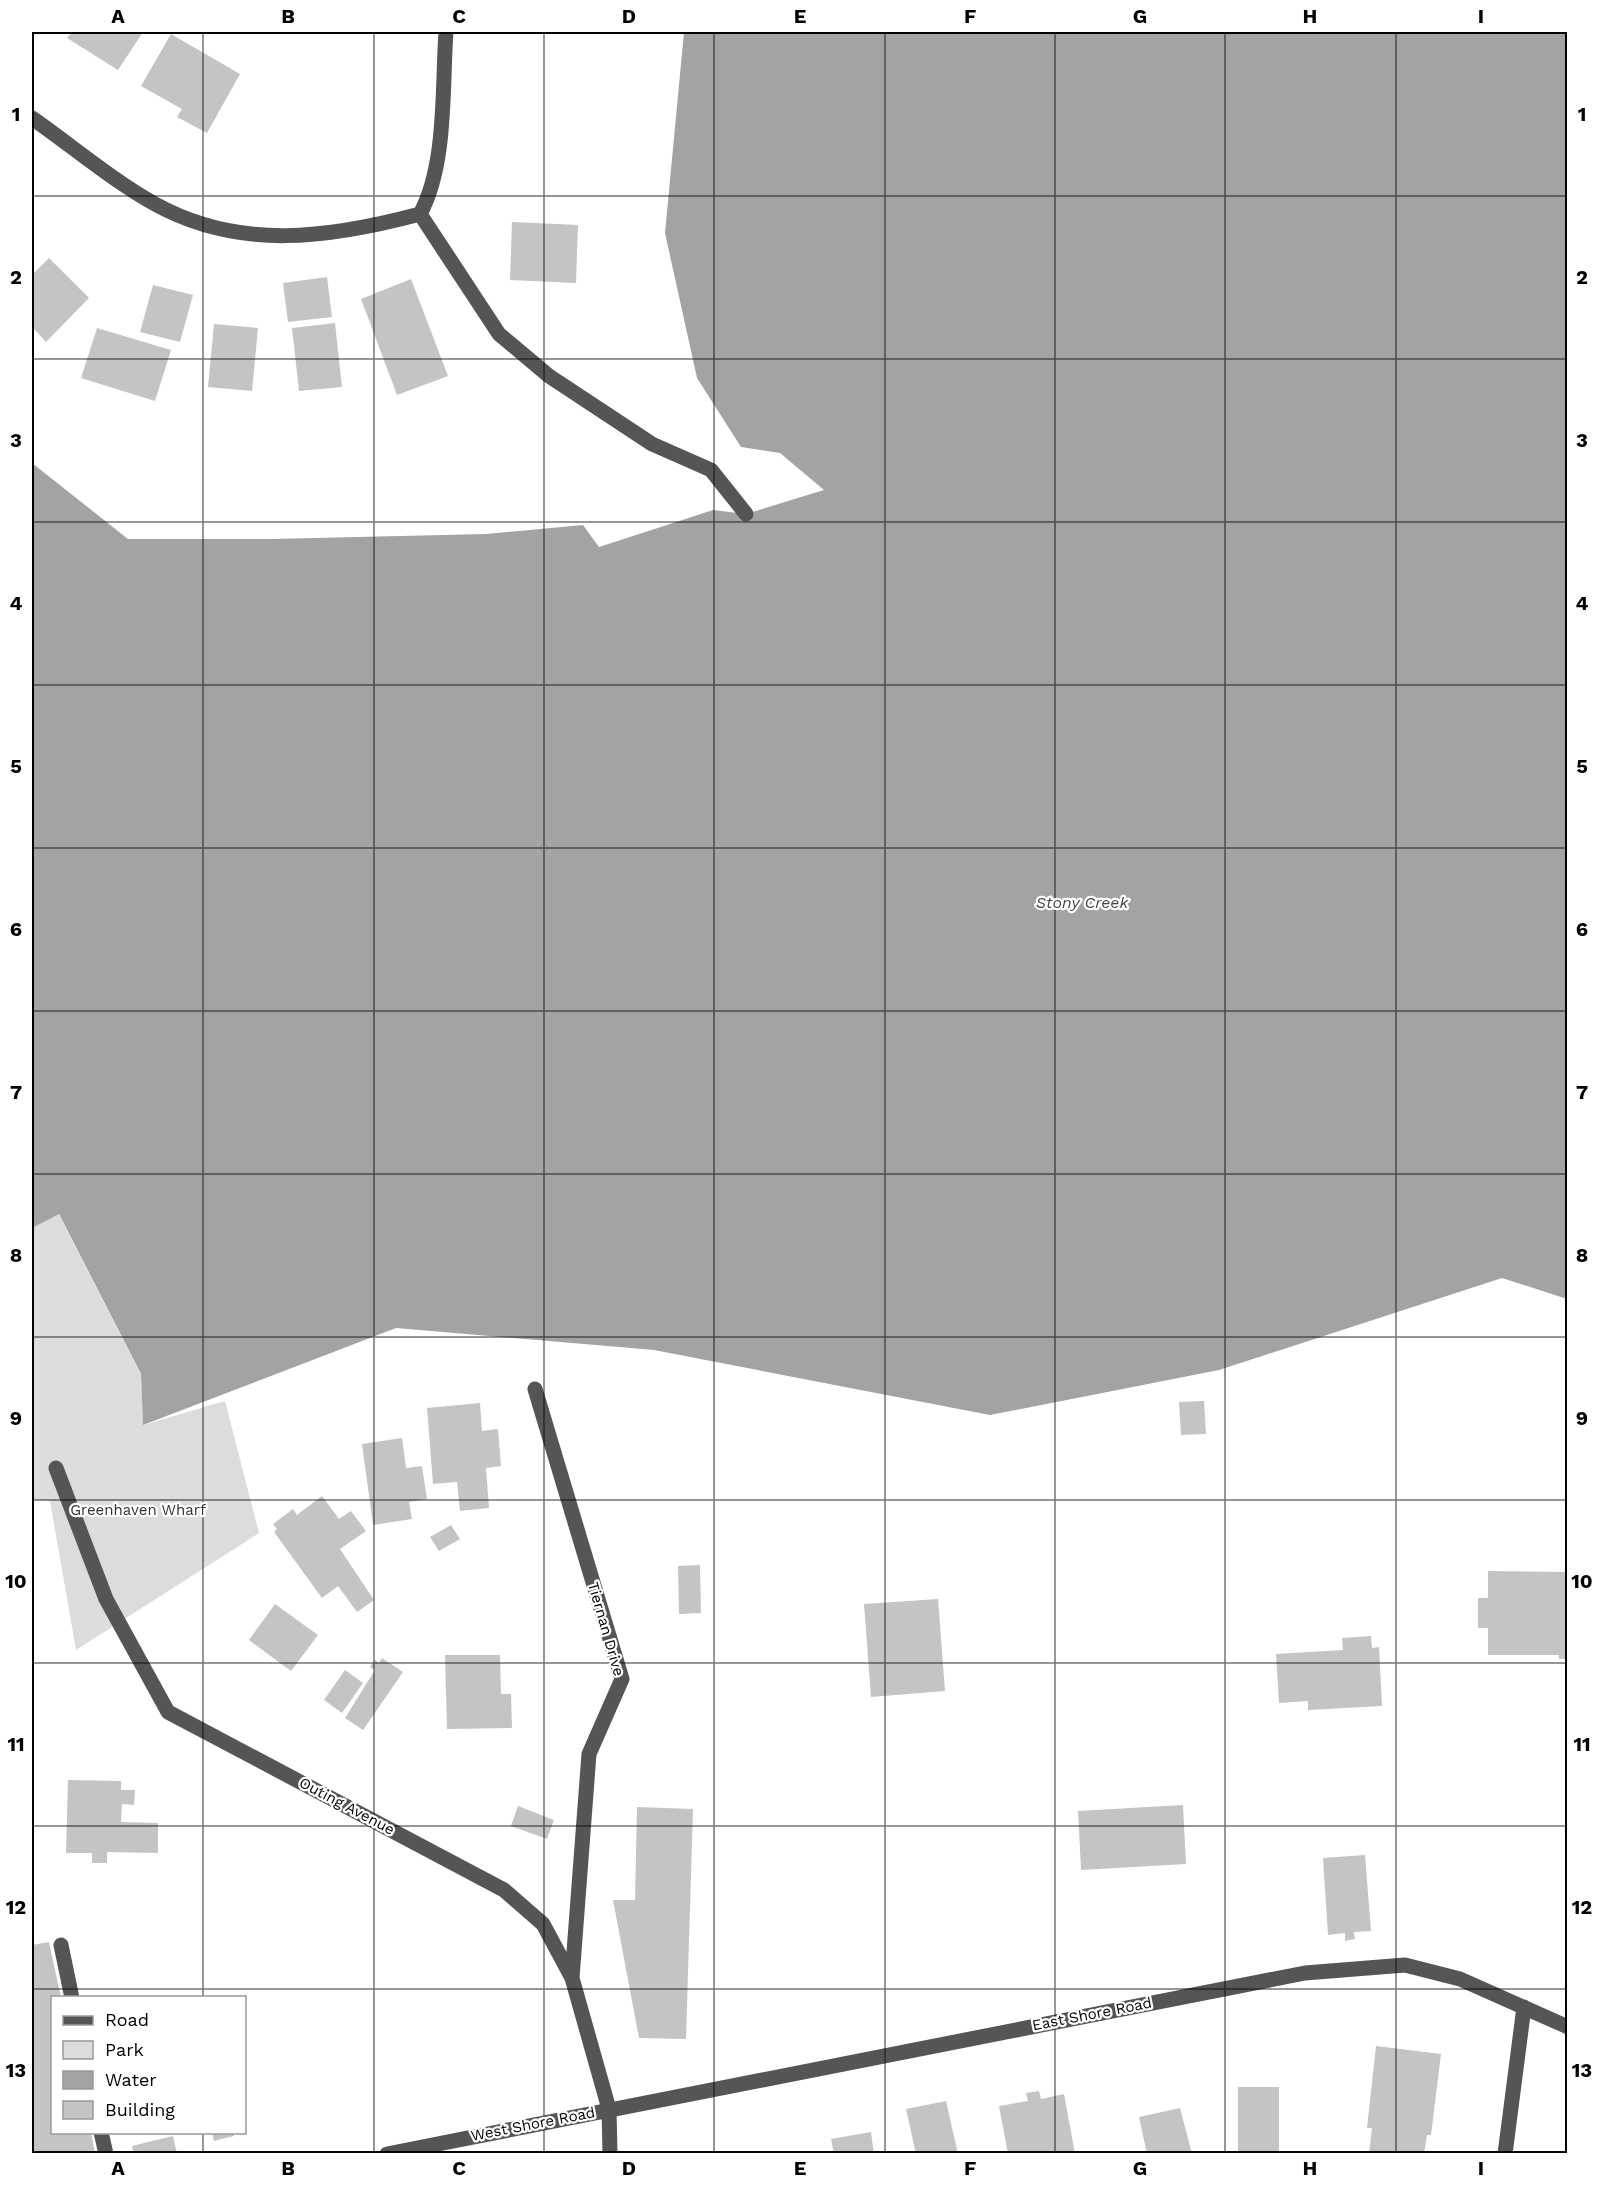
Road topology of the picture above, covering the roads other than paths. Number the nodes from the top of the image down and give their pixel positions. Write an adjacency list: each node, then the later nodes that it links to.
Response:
1 (446, 32): 3 (street)
2 (32, 118): 3 (street)
3 (420, 214): 4 (street)
4 (746, 514)
5 (535, 1389): 8 (street, Tiernan Drive)
6 (56, 1468): 8 (street, Outing Avenue)
7 (60, 1945): 9 (street)
8 (572, 1978): 12 (street, Outing Avenue)
9 (72, 1996)
10 (1524, 2007): 11 (street, East Shore Road); 12 (street, East Shore Road); 17 (street)
11 (1568, 2027)
12 (609, 2109): 15 (street, West Shore Road); 16 (street, Outing Avenue)
13 (101, 2134): 14 (street)
14 (106, 2154)
15 (387, 2154)
16 (610, 2154)
17 (1505, 2154)

